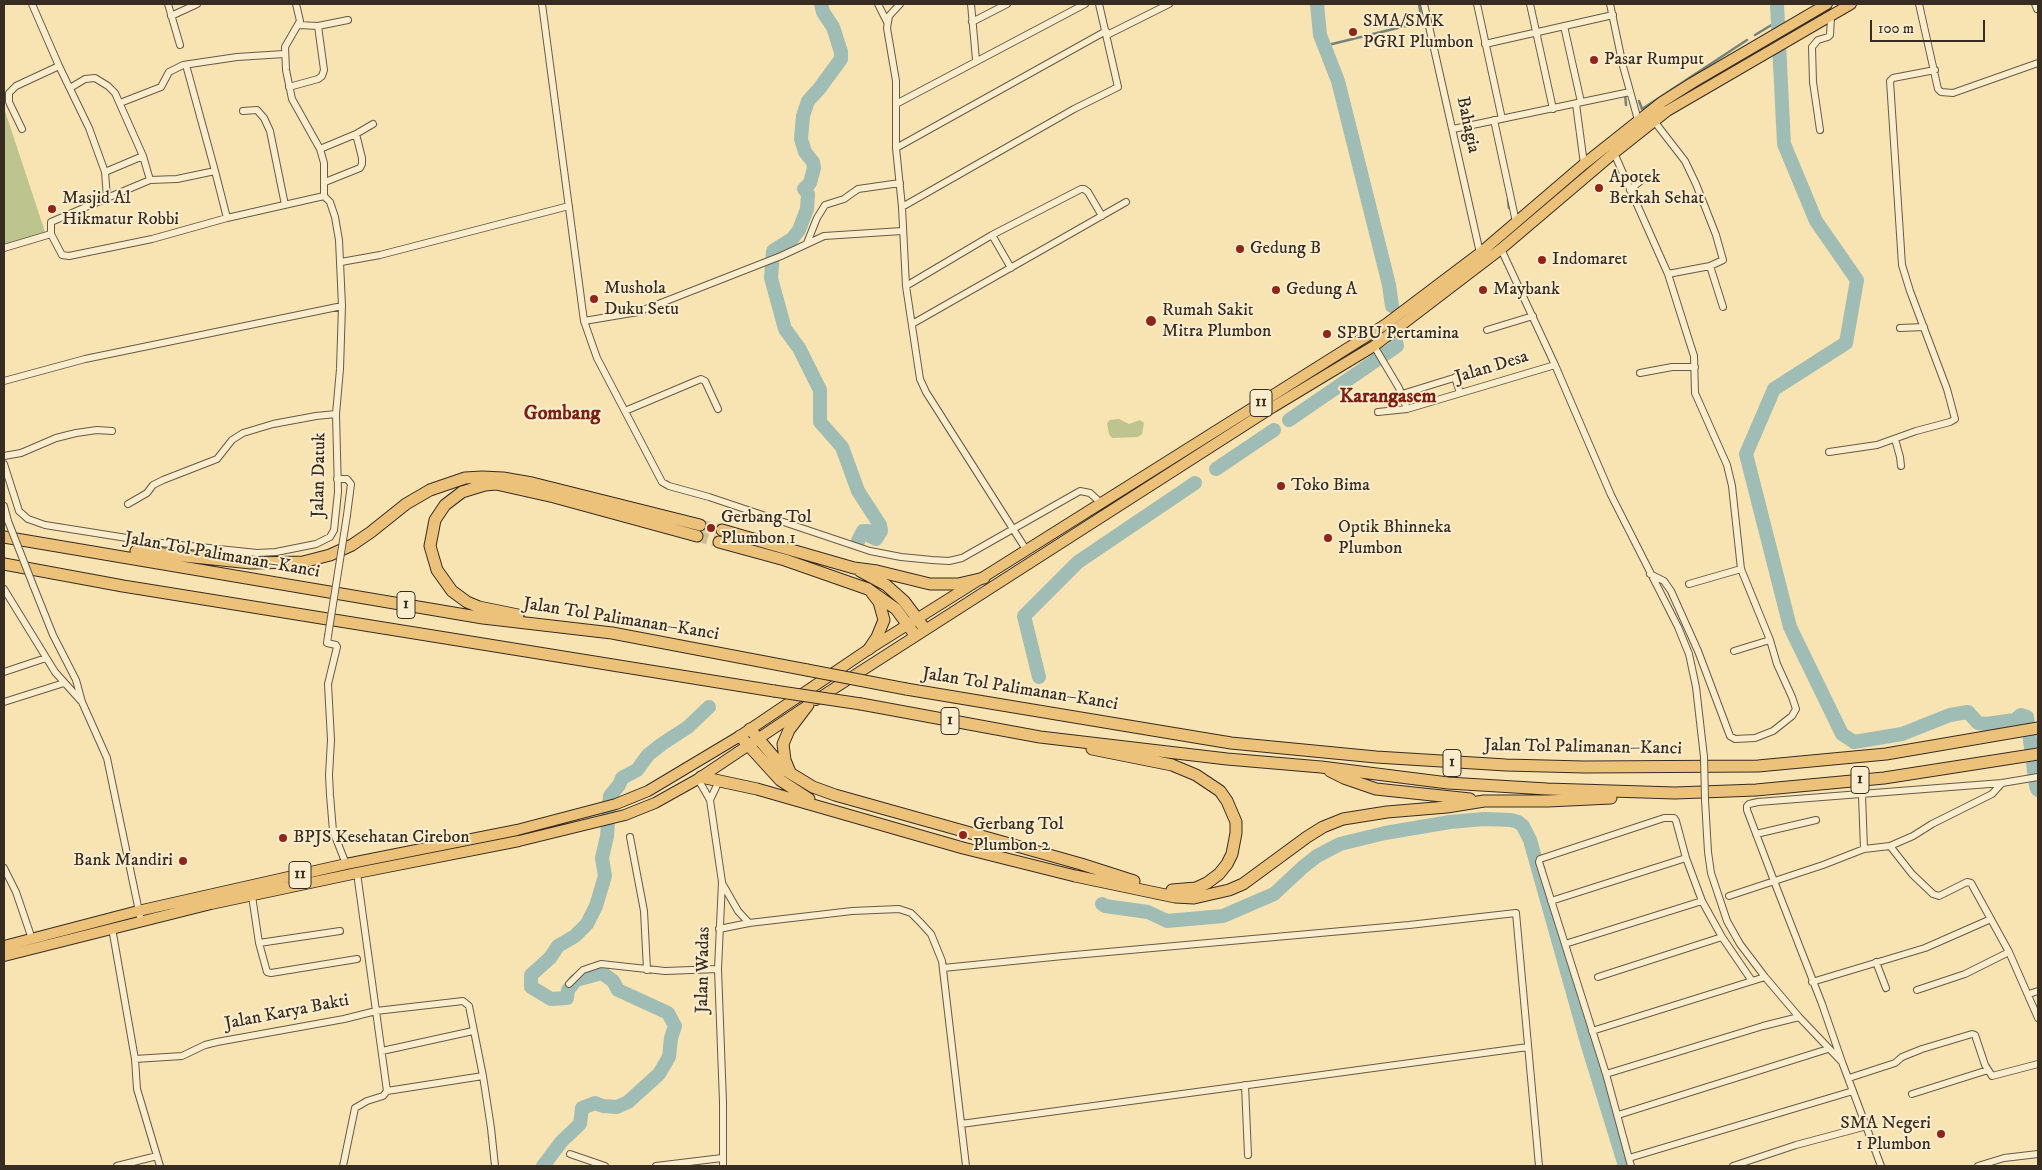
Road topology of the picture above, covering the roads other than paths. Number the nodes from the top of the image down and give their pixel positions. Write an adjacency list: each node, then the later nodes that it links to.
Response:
1 (32, 4): 39 (street)
2 (168, 4): 23 (street)
3 (197, 4): 23 (street)
4 (296, 4): 28 (street)
5 (542, 4): 75 (street)
6 (878, 4): 26 (street)
7 (900, 4): 26 (street)
8 (970, 4): 27 (street)
9 (1007, 4): 27 (street)
10 (1069, 4): 21 (street)
11 (1085, 4): 21 (street)
12 (1099, 4): 31 (street)
13 (1169, 4): 31 (street)
14 (1424, 4): 56 (street, Bahagia)
15 (1477, 4): 33 (street)
16 (1530, 4): 32 (street)
17 (1610, 4): 22 (street)
18 (1827, 4): 52 (highway, 11)
19 (1851, 4): 24 (highway, 11)
20 (1919, 4): 40 (street)
21 (1075, 8): 36 (street)
22 (1613, 15): 30 (street); 43 (street)
23 (171, 16): 34 (street)
24 (1831, 17): 53 (highway, 11); 57 (street)
25 (348, 20): 29 (street)
26 (887, 22): 47 (street)
27 (972, 22): 36 (street)
28 (299, 25): 29 (street); 35 (street)
29 (318, 26): 41 (street)
30 (1564, 26): 32 (street); 46 (street)
31 (1106, 33): 59 (street); 76 (street)
32 (1536, 33): 33 (street); 48 (street)
33 (1485, 44): 50 (street)
34 (180, 45)
35 (284, 54): 38 (street); 41 (street)
36 (976, 60): 47 (street)
37 (2038, 63): 40 (street)
38 (186, 65): 45 (street); 64 (street)
39 (59, 66): 42 (street); 44 (street)
40 (1935, 70): 97 (street)
41 (289, 87): 60 (street)
42 (70, 88): 45 (street); 65 (street)
43 (1630, 92): 46 (street); 52 (street)
44 (6, 96): 55 (street)
45 (120, 103): 62 (street)
46 (1578, 103): 48 (street); 63 (street)
47 (896, 104): 59 (street)
48 (1553, 109): 50 (street)
49 (243, 111): 74 (street)
50 (1502, 119): 51 (street)
51 (1494, 120): 56 (street); 79 (street)
52 (1638, 120): 63 (highway, 11)
53 (1654, 121): 61 (highway, 11); 88 (street)
54 (373, 124): 58 (street)
55 (22, 128)
56 (1453, 129): 86 (street, Bahagia)
57 (1820, 130)
58 (356, 134): 60 (street); 68 (street)
59 (896, 148): 69 (street)
60 (320, 149): 68 (street)
61 (1614, 153): 70 (street); 85 (highway, 11)
62 (143, 156): 65 (street); 67 (street)
63 (1584, 164): 79 (highway, 11)
64 (215, 171): 67 (street); 78 (street)
65 (105, 172): 72 (street)
66 (1645, 177): 70 (street)
67 (150, 180): 72 (street)
68 (326, 182): 71 (street)
69 (900, 183): 76 (street); 83 (street)
70 (1630, 190): 90 (street)
71 (324, 196): 74 (street); 87 (street, Jalan Datuk)
72 (107, 198): 81 (street)
73 (1126, 202): 77 (street)
74 (287, 204): 78 (street)
75 (569, 206): 87 (street); 95 (street)
76 (902, 207): 80 (street)
77 (1102, 216): 82 (street); 89 (street)
78 (227, 218): 81 (street)
79 (1516, 222): 86 (highway, 11)
80 (902, 231): 83 (street); 91 (street)
81 (51, 234): 84 (street)
82 (992, 234): 89 (street); 91 (street)
83 (807, 242): 95 (street)
84 (4, 248)
85 (1501, 249): 94 (street); 100 (highway, 11)
86 (1480, 253): 101 (highway, 11)
87 (341, 262): 92 (street, Jalan Datuk)
88 (1710, 266): 90 (street); 93 (street)
89 (1011, 268): 96 (street)
90 (1668, 274): 103 (street)
91 (906, 286): 96 (street)
92 (342, 306): 108 (street); 116 (street, Jalan Datuk)
93 (1723, 307)
94 (1533, 316): 99 (street); 102 (street)
95 (584, 321): 114 (street)
96 (912, 324): 127 (street)
97 (1924, 326): 98 (street); 118 (street)
98 (1900, 328)
99 (1486, 330)
100 (1376, 350): 101 (highway, 11); 111 (street)
101 (1336, 363): 107 (highway, 11); 109 (highway, 11)
102 (1555, 365): 110 (street, Jalan Desa); 136 (street)
103 (1695, 367): 105 (street); 135 (street)
104 (1470, 373): 106 (street)
105 (1640, 373)
106 (1455, 377): 110 (street); 111 (street)
107 (1302, 378): 109 (highway); 124 (highway, 11)
108 (4, 381)
109 (1308, 387): 141 (highway, 11)
110 (1460, 393): 113 (street, Jalan Desa)
111 (1402, 394): 113 (street)
112 (718, 409): 114 (street)
113 (1408, 409): 115 (street, Jalan Desa)
114 (625, 412): 127 (street)
115 (1378, 412)
116 (336, 414): 123 (street, Jalan Datuk); 125 (street)
117 (112, 431): 120 (street)
118 (1895, 440): 119 (street); 122 (street)
119 (1829, 452)
120 (4, 456)
121 (4, 464): 123 (street, Jalan Datuk)
122 (1901, 466)
123 (338, 479): 177 (street, bridge)
124 (1101, 503): 127 (street); 132 (highway, 11)
125 (128, 504)
126 (4, 506): 150 (street, bridge)
127 (1013, 528): 132 (street)
128 (722, 530): 134 (highway)
129 (4, 537): 131 (highway, Jalan Tol Palimanan–Kanci / 1)
130 (718, 542): 139 (highway)
131 (54, 544): 142 (highway, Jalan Tol Palimanan–Kanci / 1); 142 (highway)
132 (1026, 551): 137 (highway, 11)
133 (4, 564): 155 (highway, 1, bridge)
134 (854, 568): 137 (highway); 141 (highway)
135 (1741, 569): 138 (street); 143 (street)
136 (1650, 574): 143 (street); 206 (street, bridge)
137 (984, 578): 141 (highway, 11)
138 (1690, 584)
139 (868, 588): 141 (highway); 144 (highway)
140 (4, 589): 146 (street)
141 (917, 627): 144 (highway, 11); 151 (highway, 11)
142 (612, 633): 152 (highway, Jalan Tol Palimanan–Kanci / 1, bridge)
143 (1770, 640): 145 (street)
144 (869, 649): 153 (highway, 11)
145 (1734, 651)
146 (46, 658): 147 (street); 148 (street)
147 (4, 672)
148 (64, 683): 149 (street); 150 (street)
149 (4, 702)
150 (82, 702): 187 (street)
151 (808, 705): 156 (highway, 11); 161 (highway)
152 (2038, 728)
153 (750, 729): 154 (highway, 11); 156 (highway)
154 (740, 736): 157 (highway); 159 (highway, 11)
155 (1040, 737): 160 (highway, 1); 161 (highway)
156 (758, 739): 157 (highway, 11); 161 (highway)
157 (747, 746): 163 (highway, 11); 170 (highway)
158 (2038, 754): 166 (highway, 1)
159 (689, 766): 163 (highway); 177 (highway, 11)
160 (1321, 767): 166 (highway, 1); 169 (highway)
161 (793, 776)
162 (2038, 777): 165 (street)
163 (699, 778): 164 (highway); 168 (street, Jalan Wadas); 179 (highway, 11)
164 (719, 780): 168 (street); 170 (highway)
165 (2002, 784): 167 (street); 174 (street)
166 (1675, 793): 169 (highway)
167 (1862, 795): 172 (street); 175 (street)
168 (710, 800): 181 (street, Jalan Wadas)
169 (1484, 801): 170 (highway)
170 (824, 808)
171 (1816, 820): 172 (street)
172 (1756, 834): 180 (street)
173 (630, 837): 204 (street)
174 (1890, 846): 175 (street); 188 (street)
175 (1864, 849): 180 (street)
176 (1686, 858): 185 (street); 185 (street); 186 (street)
177 (346, 864): 182 (highway, 11)
178 (4, 868): 194 (street)
179 (357, 873): 183 (highway, 11); 214 (street, Jalan Karya Bakti)
180 (1774, 881): 184 (street); 208 (street)
181 (722, 882): 189 (street); 191 (street, Jalan Wadas)
182 (239, 893): 183 (highway, 11); 187 (highway, 11)
183 (252, 896): 195 (street)
184 (1729, 896)
185 (1551, 900): 196 (street)
186 (1702, 901): 193 (street); 196 (street)
187 (140, 916): 190 (highway, 11); 194 (highway, 11)
188 (1991, 919): 198 (street); 201 (street)
189 (748, 923): 191 (street); 202 (street)
190 (112, 928): 199 (highway, 11); 222 (street)
191 (719, 929): 203 (street, Jalan Wadas)
192 (340, 932): 195 (street)
193 (1722, 937): 205 (street); 207 (street)
194 (32, 939): 197 (highway, 11)
195 (259, 943): 200 (street)
196 (1565, 944): 218 (street)
197 (4, 946)
198 (2010, 952): 211 (street); 213 (street)
199 (4, 956)
200 (357, 959)
201 (1876, 962): 208 (street); 210 (street)
202 (942, 968): 219 (street); 234 (street)
203 (718, 969): 204 (street); 240 (street, Jalan Wadas)
204 (647, 970): 209 (street)
205 (1598, 977)
206 (1765, 977): 207 (street); 215 (street)
207 (1752, 981): 218 (street)
208 (1812, 982): 223 (street)
209 (569, 984)
210 (1886, 988)
211 (1917, 990)
212 (2038, 991): 213 (street)
213 (2029, 994): 216 (street)
214 (376, 1011): 217 (street, Jalan Karya Bakti); 221 (street, Jalan Karya Bakti); 222 (street, Jalan Karya Bakti)
215 (1798, 1017): 220 (street); 226 (street)
216 (2038, 1018)
217 (473, 1031): 221 (street); 227 (street, Jalan Karya Bakti)
218 (1592, 1031): 226 (street)
219 (1528, 1047): 229 (street); 251 (street)
220 (1828, 1049): 223 (street); 233 (street)
221 (382, 1051): 230 (street, Jalan Karya Bakti)
222 (135, 1059): 239 (street)
223 (1842, 1062): 228 (street)
224 (2038, 1064): 225 (street)
225 (1988, 1070): 228 (street); 232 (street)
226 (1606, 1074): 233 (street)
227 (483, 1076): 230 (street); 246 (street, Jalan Karya Bakti)
228 (1849, 1078): 231 (street)
229 (1245, 1085): 234 (street); 238 (street)
230 (387, 1091): 245 (street)
231 (1854, 1091): 235 (street); 241 (street)
232 (1912, 1094)
233 (1618, 1115): 241 (street)
234 (961, 1124): 250 (street)
235 (1867, 1126): 253 (street); 254 (street)
236 (570, 1154): 247 (street)
237 (2038, 1154): 242 (street)
238 (1248, 1155)
239 (157, 1156): 243 (street); 244 (street)
240 (722, 1158): 248 (street); 249 (street, Jalan Wadas)
241 (1629, 1158): 252 (street)
242 (1995, 1164): 255 (street)
243 (117, 1166)
244 (160, 1166)
245 (343, 1166)
246 (495, 1166)
247 (605, 1166)
248 (656, 1166)
249 (723, 1166)
250 (966, 1166)
251 (1539, 1166)
252 (1631, 1166)
253 (1733, 1166)
254 (1881, 1166)
255 (1978, 1166)

